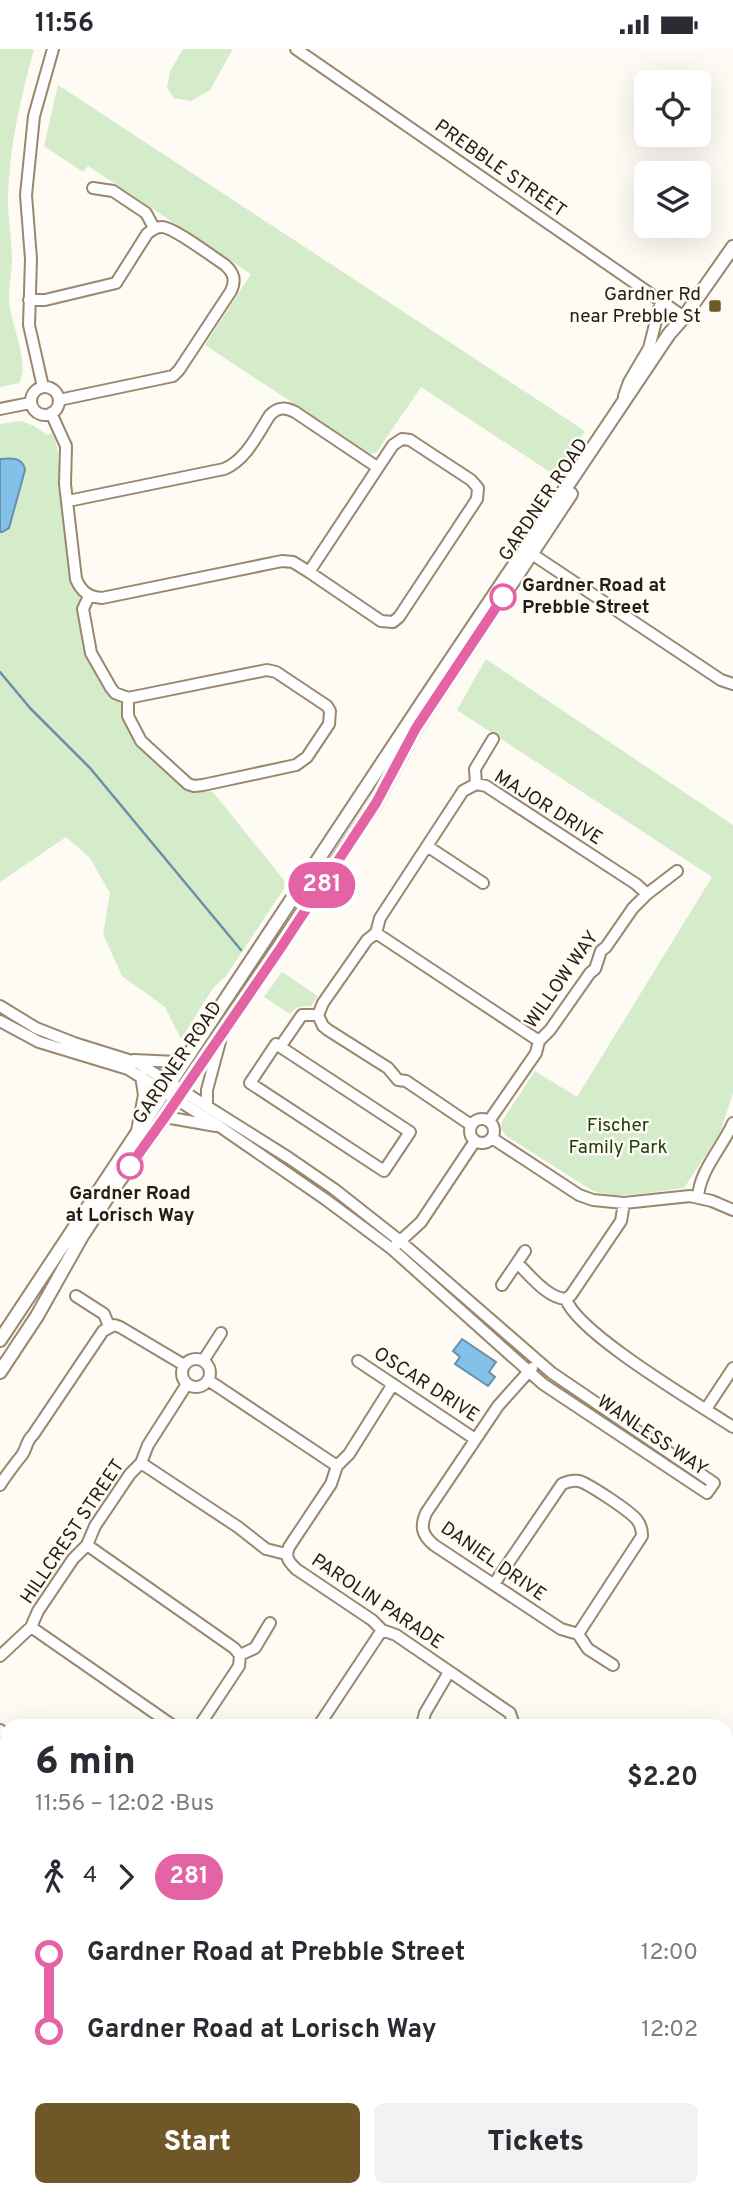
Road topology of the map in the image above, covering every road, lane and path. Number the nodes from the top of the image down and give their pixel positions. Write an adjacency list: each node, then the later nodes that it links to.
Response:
1 (53, 49): 6 (street)
2 (296, 49): 7 (street, PREBBLE STREET)
3 (93, 188): 4 (street)
4 (154, 228): 6 (street); 10 (street)
5 (733, 247): 8 (street, GARDNER ROAD)
6 (29, 300): 9 (street)
7 (661, 301): 8 (street, PREBBLE STREET); 12 (street)
8 (684, 317): 12 (street, GARDNER ROAD); 17 (street, GARDNER ROAD)
9 (43, 387): 10 (street); 11 (street)
10 (59, 400): 14 (street)
11 (30, 403): 13 (street); 14 (street)
12 (621, 405): 35 (street, GARDNER ROAD)
13 (0, 409)
14 (51, 413): 16 (street)
15 (377, 467): 16 (street); 18 (street); 18 (street)
16 (68, 501): 19 (street)
17 (532, 554): 20 (street); 32 (street, GARDNER ROAD)
18 (309, 572): 19 (street)
19 (89, 596): 21 (street)
20 (733, 684)
21 (128, 698): 21 (street)
22 (493, 739): 23 (street)
23 (476, 784): 24 (street, MAJOR DRIVE); 27 (street, MAJOR DRIVE)
24 (427, 846): 26 (street); 28 (street, MAJOR DRIVE)
25 (677, 871): 27 (street, WILLOW WAY)
26 (483, 883)
27 (647, 894): 33 (street, WILLOW WAY)
28 (376, 933): 30 (street, MAJOR DRIVE); 33 (street)
29 (0, 1006): 36 (street)
30 (318, 1014): 34 (street); 44 (street)
31 (0, 1021): 37 (street)
32 (222, 1031): 39 (street, GARDNER ROAD); 40 (street)
33 (539, 1041): 42 (street, WILLOW WAY)
34 (280, 1047): 34 (street)
35 (189, 1054): 36 (street); 38 (street, GARDNER ROAD)
36 (131, 1059): 38 (street)
37 (141, 1076): 38 (street); 46 (street, GARDNER ROAD)
38 (167, 1087): 39 (street); 46 (street, GARDNER ROAD)
39 (180, 1095): 40 (street, WANLESS WAY); 41 (street, GARDNER ROAD); 45 (street, WANLESS WAY)
40 (207, 1105): 52 (street, WANLESS WAY)
41 (165, 1117): 45 (street); 67 (street, GARDNER ROAD)
42 (489, 1121): 44 (street); 47 (street)
43 (733, 1123): 49 (street)
44 (471, 1125): 48 (street)
45 (219, 1126): 53 (street, WANLESS WAY)
46 (137, 1133): 61 (street, GARDNER ROAD)
47 (492, 1138): 48 (street); 50 (street)
48 (475, 1141): 52 (street)
49 (698, 1198): 50 (street); 51 (street)
50 (624, 1203): 58 (street)
51 (733, 1210)
52 (400, 1241): 53 (street); 64 (street, WANLESS WAY)
53 (391, 1249): 68 (street, WANLESS WAY)
54 (525, 1251): 55 (street)
55 (517, 1263): 56 (street); 58 (street)
56 (502, 1285)
57 (76, 1296): 59 (street)
58 (566, 1299): 72 (street)
59 (109, 1326): 65 (street); 77 (street)
60 (221, 1333): 62 (street)
61 (0, 1340)
62 (203, 1361): 65 (street); 69 (street)
63 (358, 1361): 71 (street, OSCAR DRIVE)
64 (538, 1361): 68 (street, DANIEL DRIVE); 68 (street, WANLESS WAY)
65 (184, 1365): 70 (street)
66 (733, 1368): 72 (street)
67 (0, 1372)
68 (529, 1372): 74 (street, DANIEL DRIVE)
69 (208, 1380): 70 (street); 76 (street)
70 (187, 1384): 75 (street, HILLCREST STREET)
71 (393, 1384): 74 (street, OSCAR DRIVE); 76 (street, PAROLIN PARADE)
72 (706, 1409): 73 (street)
73 (733, 1427)
74 (475, 1439): 80 (street, DANIEL DRIVE)
75 (141, 1464): 78 (street, HILLCREST STREET); 79 (street)
76 (337, 1465): 79 (street, PAROLIN PARADE)
77 (0, 1485)
78 (87, 1545): 82 (street, HILLCREST STREET); 85 (street)
79 (286, 1554): 83 (street, PAROLIN PARADE)
80 (494, 1584): 84 (street, DANIEL DRIVE); 84 (street)
81 (270, 1623): 85 (street)
82 (31, 1627): 86 (street, HILLCREST STREET); 89 (street)
83 (382, 1630): 88 (street, PAROLIN PARADE); 91 (street)
84 (578, 1634): 87 (street, DANIEL DRIVE)
85 (240, 1655): 90 (street)
86 (0, 1656)
87 (613, 1665)
88 (449, 1672): 92 (street); 93 (street, PAROLIN PARADE)
89 (163, 1719)
90 (204, 1719)
91 (323, 1719)
92 (424, 1719)
93 (512, 1719)

